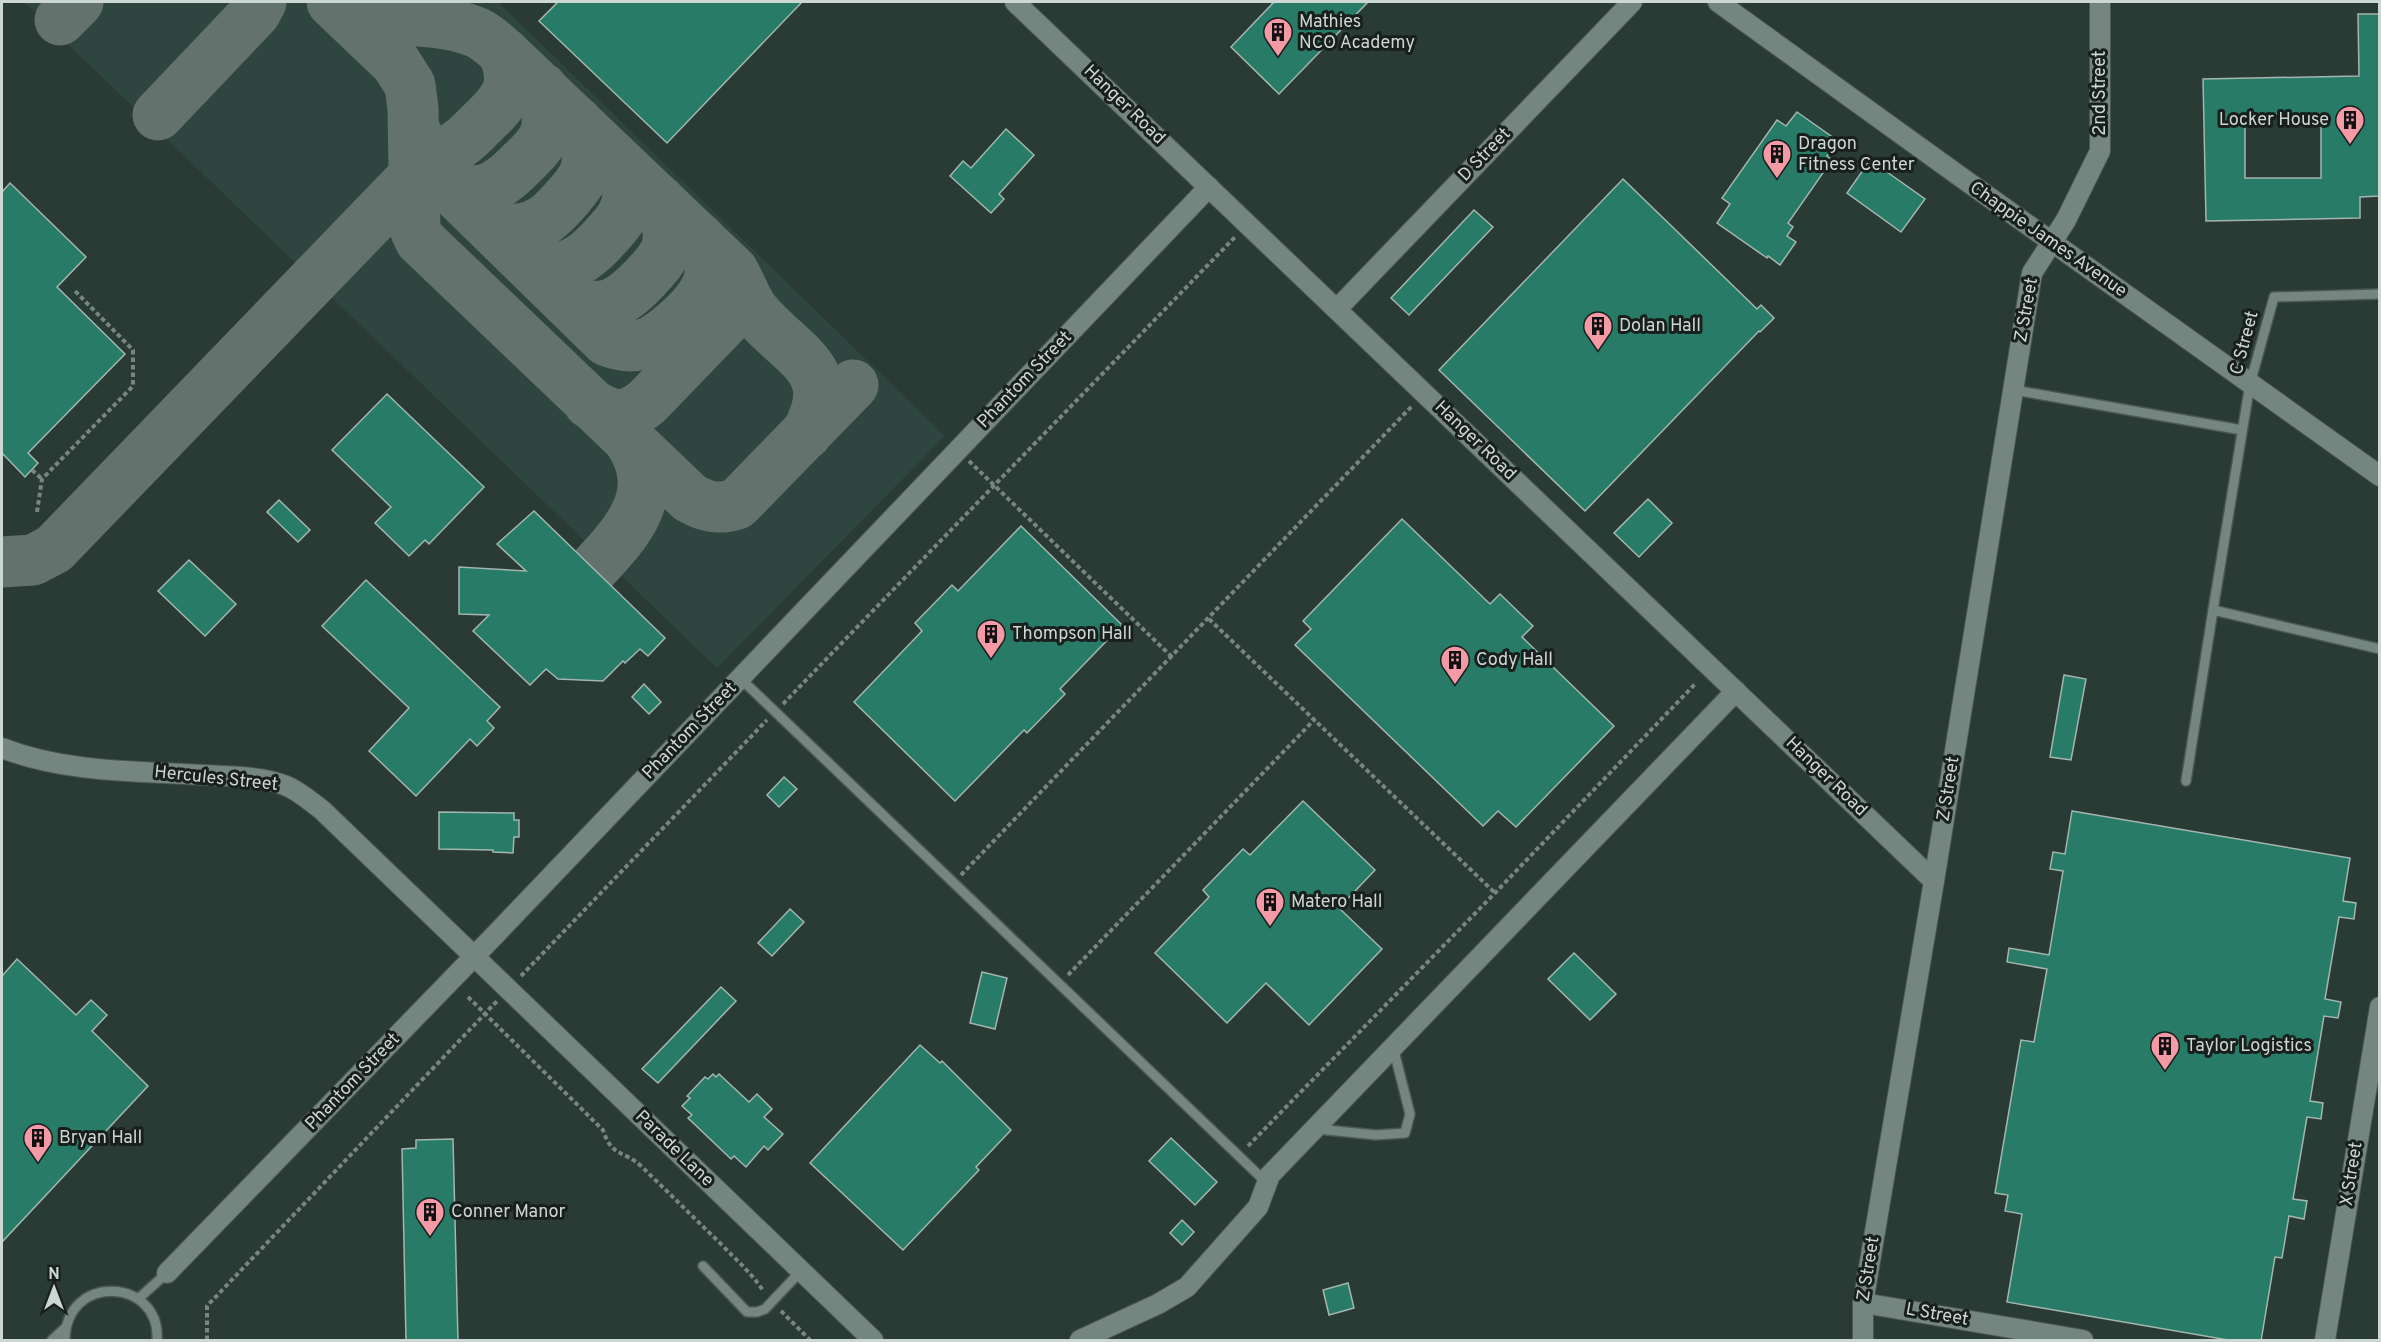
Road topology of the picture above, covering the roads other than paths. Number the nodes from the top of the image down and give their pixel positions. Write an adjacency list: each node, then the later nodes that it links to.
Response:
1 (1015, 2): 5 (street, Hanger Road)
2 (1632, 2): 8 (street, D Street)
3 (1718, 2): 6 (street, Chappie James Avenue)
4 (2100, 2): 6 (street, 2nd Street)
5 (1209, 187): 8 (street, Hanger Road); 15 (street, Phantom Street)
6 (2052, 244): 9 (street, Chappie James Avenue); 10 (street, Z Street)
7 (2379, 294): 9 (lane, C Street)
8 (1337, 309): 16 (street, Hanger Road)
9 (2250, 384): 11 (lane, C Street); 12 (street, Chappie James Avenue)
10 (2014, 390): 11 (lane); 19 (street, Z Street)
11 (2242, 430): 13 (lane, C Street)
12 (2379, 476)
13 (2213, 610): 14 (lane); 18 (lane, C Street)
14 (2379, 649)
15 (740, 678): 20 (street, Phantom Street); 24 (lane)
16 (1736, 691): 19 (street, Hanger Road); 22 (street)
17 (2, 748): 20 (street, Hercules Street)
18 (2186, 781)
19 (1934, 881): 29 (street, Z Street)
20 (474, 957): 26 (street, Parade Lane); 27 (street, Phantom Street)
21 (2379, 1007): 38 (street, X Street)
22 (1393, 1047): 23 (street); 23 (lane)
23 (1314, 1129): 24 (street)
24 (1267, 1183): 35 (street)
25 (703, 1266): 26 (lane)
26 (801, 1271): 34 (street, Parade Lane)
27 (167, 1273): 28 (lane)
28 (138, 1299): 30 (lane); 33 (lane)
29 (1863, 1303): 36 (street, Z Street); 37 (street, L Street)
30 (65, 1328): 31 (lane); 32 (lane)
31 (52, 1341)
32 (65, 1341)
33 (157, 1341)
34 (873, 1341)
35 (1080, 1341)
36 (1863, 1341)
37 (2083, 1341)
38 (2325, 1341)

